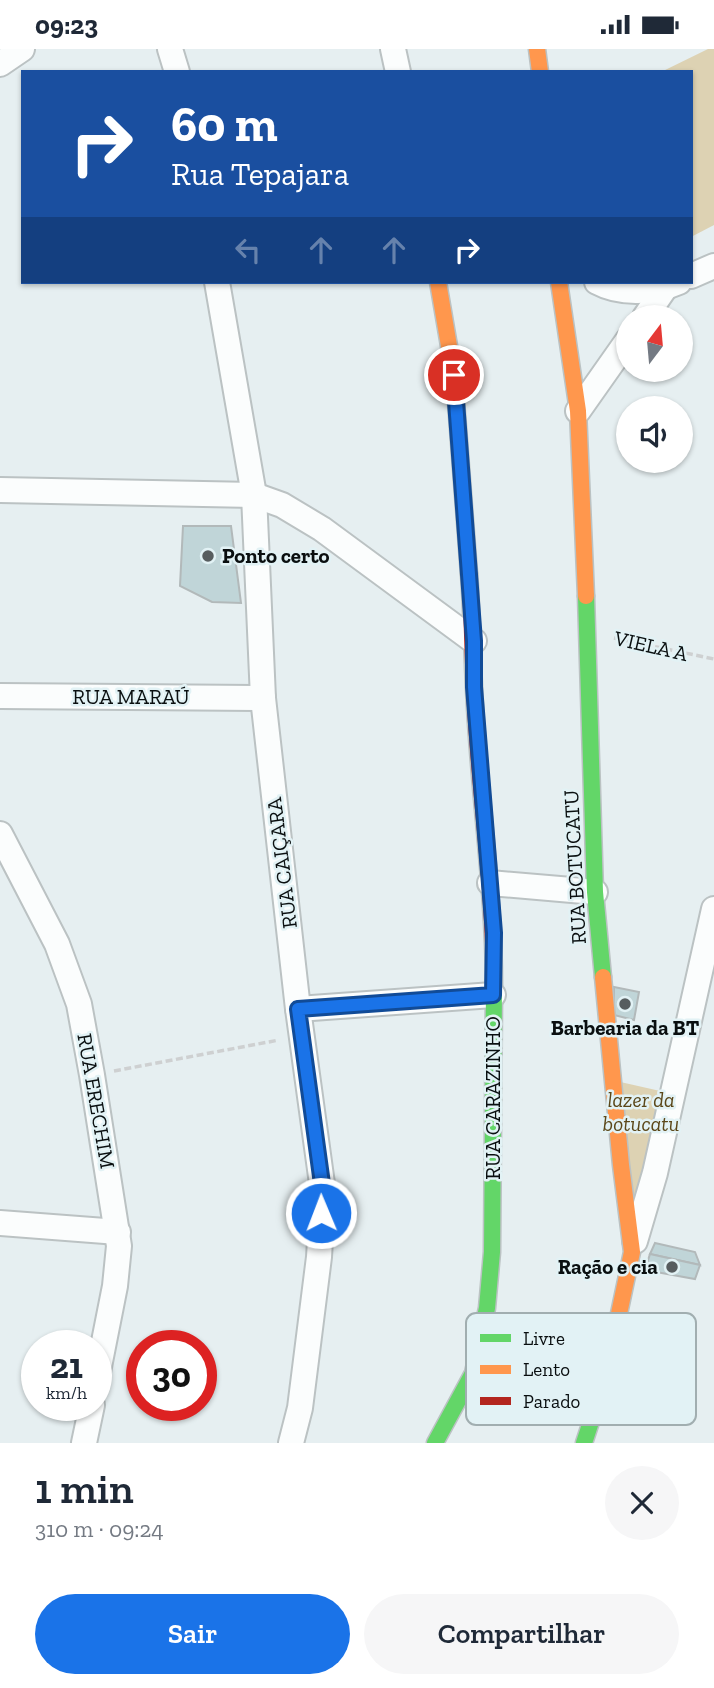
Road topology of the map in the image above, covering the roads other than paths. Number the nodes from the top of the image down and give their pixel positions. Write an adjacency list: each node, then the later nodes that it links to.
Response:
1 (22, 49): 5 (street)
2 (170, 49): 6 (street)
3 (393, 49): 7 (street)
4 (537, 49): 8 (main road)
5 (0, 64)
6 (176, 70)
7 (398, 70)
8 (540, 70)
9 (714, 266): 10 (street)
10 (693, 275)
11 (217, 284): 20 (street, RUA CAIÇARA)
12 (438, 284): 21 (main road, RUA CARAZINHO)
13 (559, 284): 18 (main road, RUA BOTUCATU)
14 (601, 284): 15 (street)
15 (672, 285): 16 (street)
16 (655, 305)
17 (616, 357): 18 (street)
18 (578, 411): 26 (main road, RUA BOTUCATU)
19 (0, 490): 20 (street)
20 (254, 495): 21 (street); 23 (street, RUA CAIÇARA)
21 (474, 641): 25 (main road, RUA CARAZINHO)
22 (0, 696): 23 (street, RUA MARAÚ)
23 (263, 698): 29 (street, RUA CAIÇARA)
24 (0, 834): 31 (street, RUA ERECHIM)
25 (490, 883): 26 (street); 28 (main road, RUA CARAZINHO)
26 (595, 891): 32 (main road, RUA BOTUCATU)
27 (714, 909): 32 (street)
28 (493, 995): 29 (street); 33 (main road, RUA CARAZINHO)
29 (298, 1009): 40 (street, RUA CAIÇARA)
30 (0, 1223): 31 (street)
31 (118, 1232): 35 (street, RUA ERECHIM)
32 (632, 1252): 34 (main road, RUA BOTUCATU)
33 (486, 1313)
34 (619, 1313)
35 (106, 1330)
36 (466, 1386): 41 (main road, RUA CARAZINHO)
37 (89, 1421): 39 (street)
38 (590, 1425): 42 (main road, RUA BOTUCATU)
39 (84, 1443)
40 (291, 1443)
41 (435, 1443)
42 (584, 1443)

